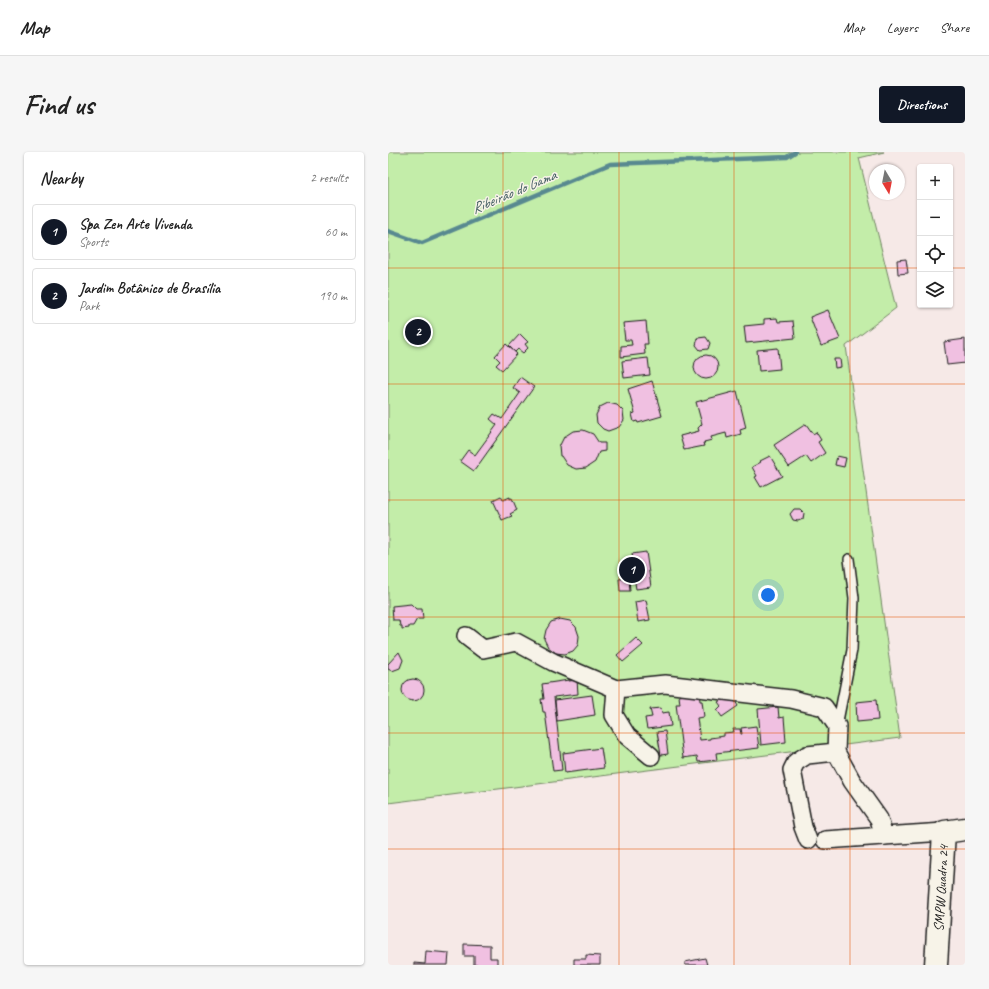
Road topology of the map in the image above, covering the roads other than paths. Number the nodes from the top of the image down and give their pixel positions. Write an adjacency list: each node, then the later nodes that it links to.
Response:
1 (849, 559): 4 (lane)
2 (466, 636): 3 (street)
3 (616, 689): 4 (street); 6 (street)
4 (837, 726): 5 (street)
5 (836, 752): 8 (street); 8 (street)
6 (651, 756)
7 (955, 831): 8 (street); 9 (street, SMPW Quadra 24)
8 (884, 836)
9 (936, 965)

